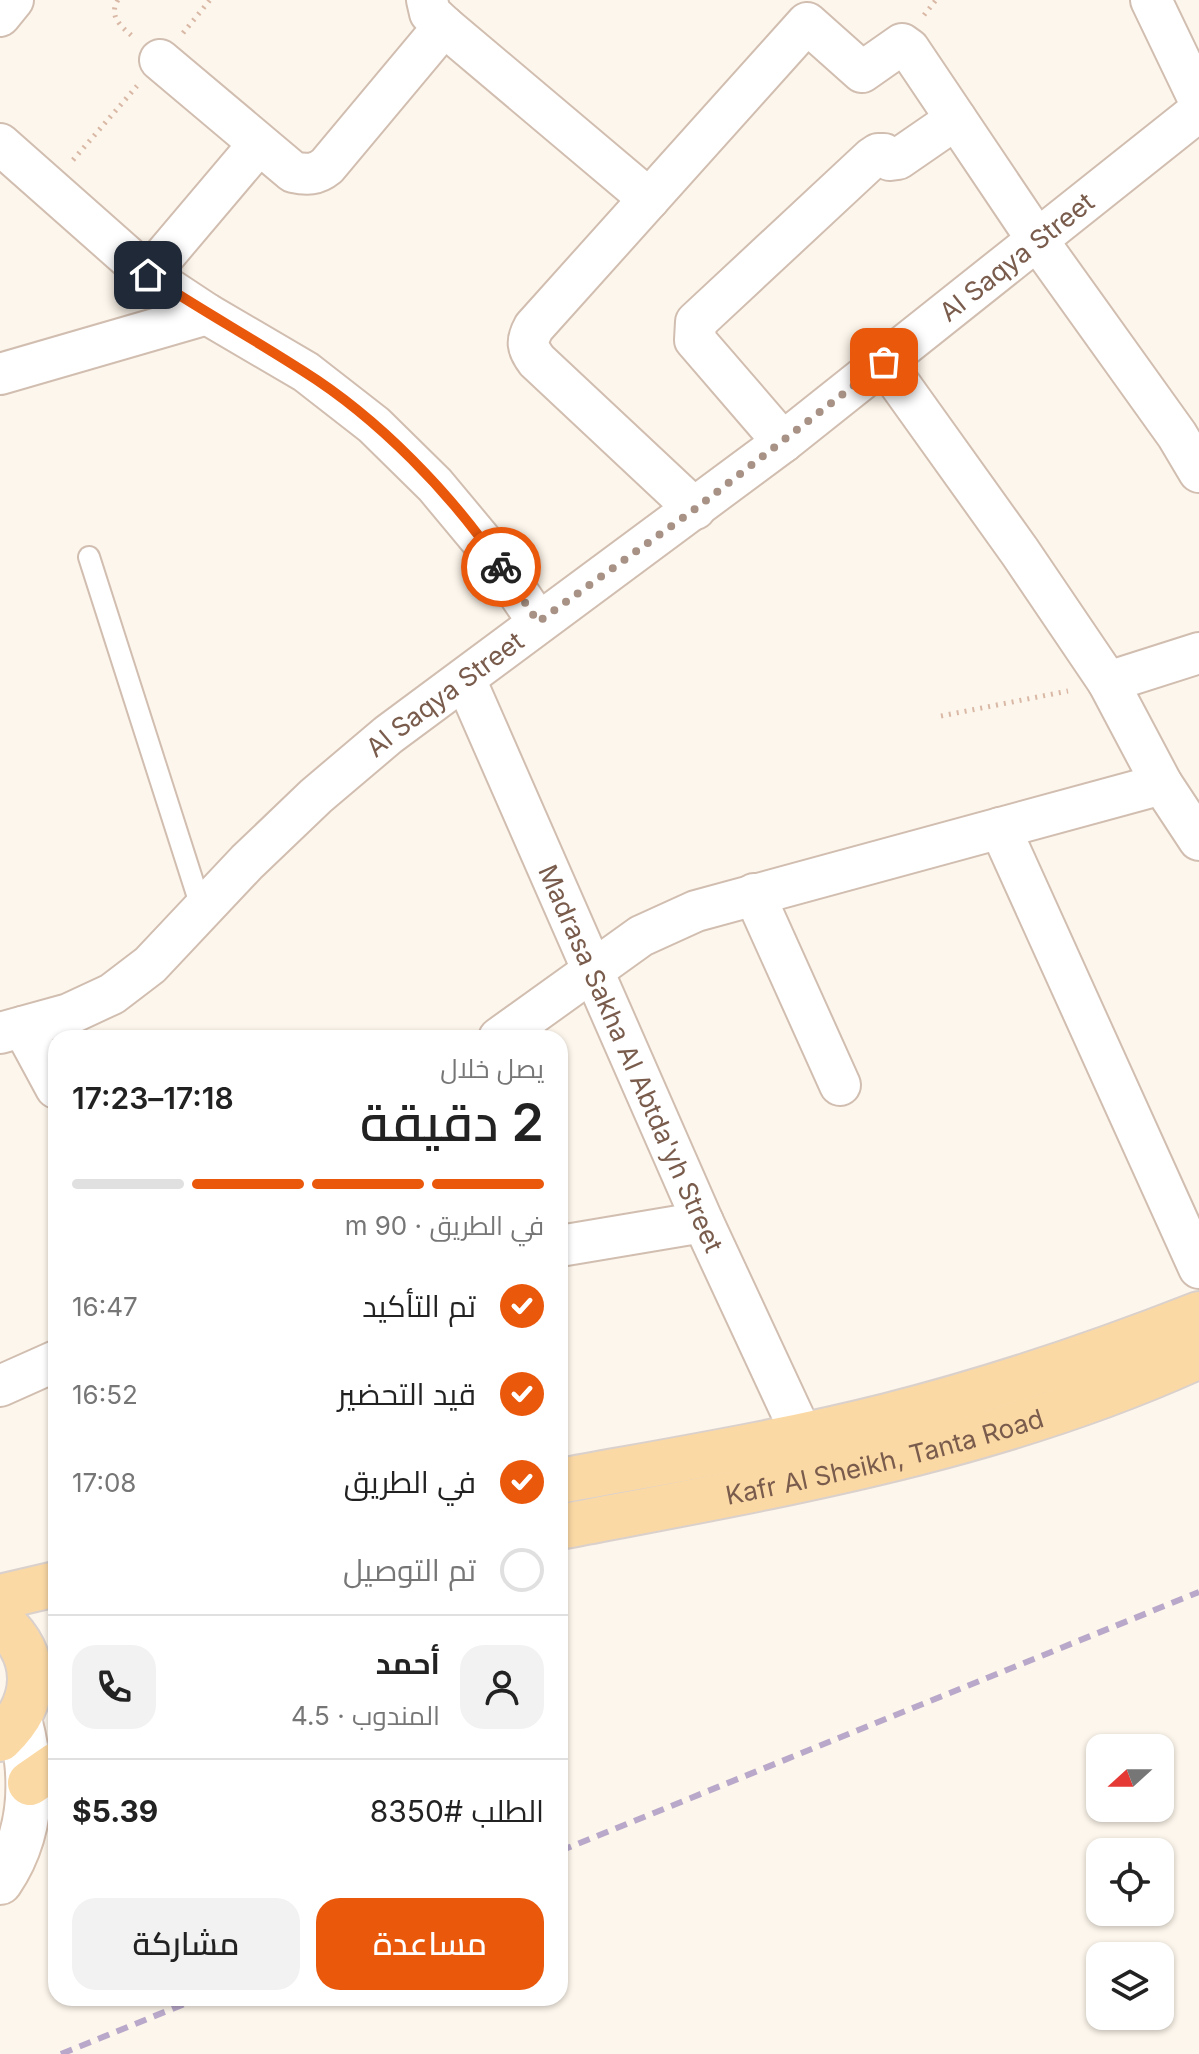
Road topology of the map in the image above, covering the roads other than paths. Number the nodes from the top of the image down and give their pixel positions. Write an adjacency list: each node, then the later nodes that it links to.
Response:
1 (13, 0): 4 (street)
2 (1151, 0): 6 (street)
3 (436, 13): 10 (street); 11 (street)
4 (0, 16)
5 (160, 60): 10 (street)
6 (1199, 100)
7 (1199, 111): 12 (street, Al Saqya Street)
8 (956, 119): 11 (street); 12 (street); 17 (street)
9 (0, 144): 13 (street)
10 (258, 145): 13 (street)
11 (649, 199): 19 (street)
12 (1038, 241): 15 (street, Al Saqya Street); 18 (street)
13 (148, 275): 14 (street)
14 (207, 314): 16 (street); 21 (street)
15 (884, 362): 17 (street, Al Saqya Street); 24 (street)
16 (0, 374)
17 (783, 442): 19 (street, Al Saqya Street)
18 (1199, 472)
19 (695, 509): 21 (street, Al Saqya Street)
20 (89, 557): 29 (lane)
21 (538, 622): 23 (street, Al Saqya Street)
22 (1199, 653): 24 (street)
23 (465, 679): 29 (street, Al Saqya Street); 30 (street, Madrasa Sakha Al Abtda'yh Street)
24 (1108, 682): 25 (street)
25 (1162, 784): 26 (street); 27 (street)
26 (1000, 828): 28 (street); 37 (street)
27 (1199, 840)
28 (754, 894): 30 (street); 34 (street)
29 (202, 910): 31 (street, Al Saqya Street)
30 (592, 970): 32 (street); 35 (street, Madrasa Sakha Al Abtda'yh Street)
31 (12, 1030): 33 (street)
32 (510, 1030)
33 (48, 1077)
34 (840, 1085)
35 (703, 1222): 36 (street); 42 (street, Madrasa Sakha Al Abtda'yh Street)
36 (568, 1245)
37 (1199, 1268)
38 (1199, 1314): 42 (main road, Kafr Al Sheikh, Tanta Road)
39 (1199, 1356): 44 (main road, Kafr Al Sheikh, Tanta Road)
40 (48, 1365): 41 (street)
41 (0, 1386)
42 (802, 1435): 43 (main road, Kafr Al Sheikh, Tanta Road)
43 (568, 1479)
44 (568, 1525)
45 (48, 1586): 46 (main road)
46 (0, 1597)
47 (0, 1620): 48 (main road)
48 (41, 1650): 49 (main road)
49 (10, 1729): 50 (street)
50 (43, 1774): 51 (street)
51 (0, 1882)

